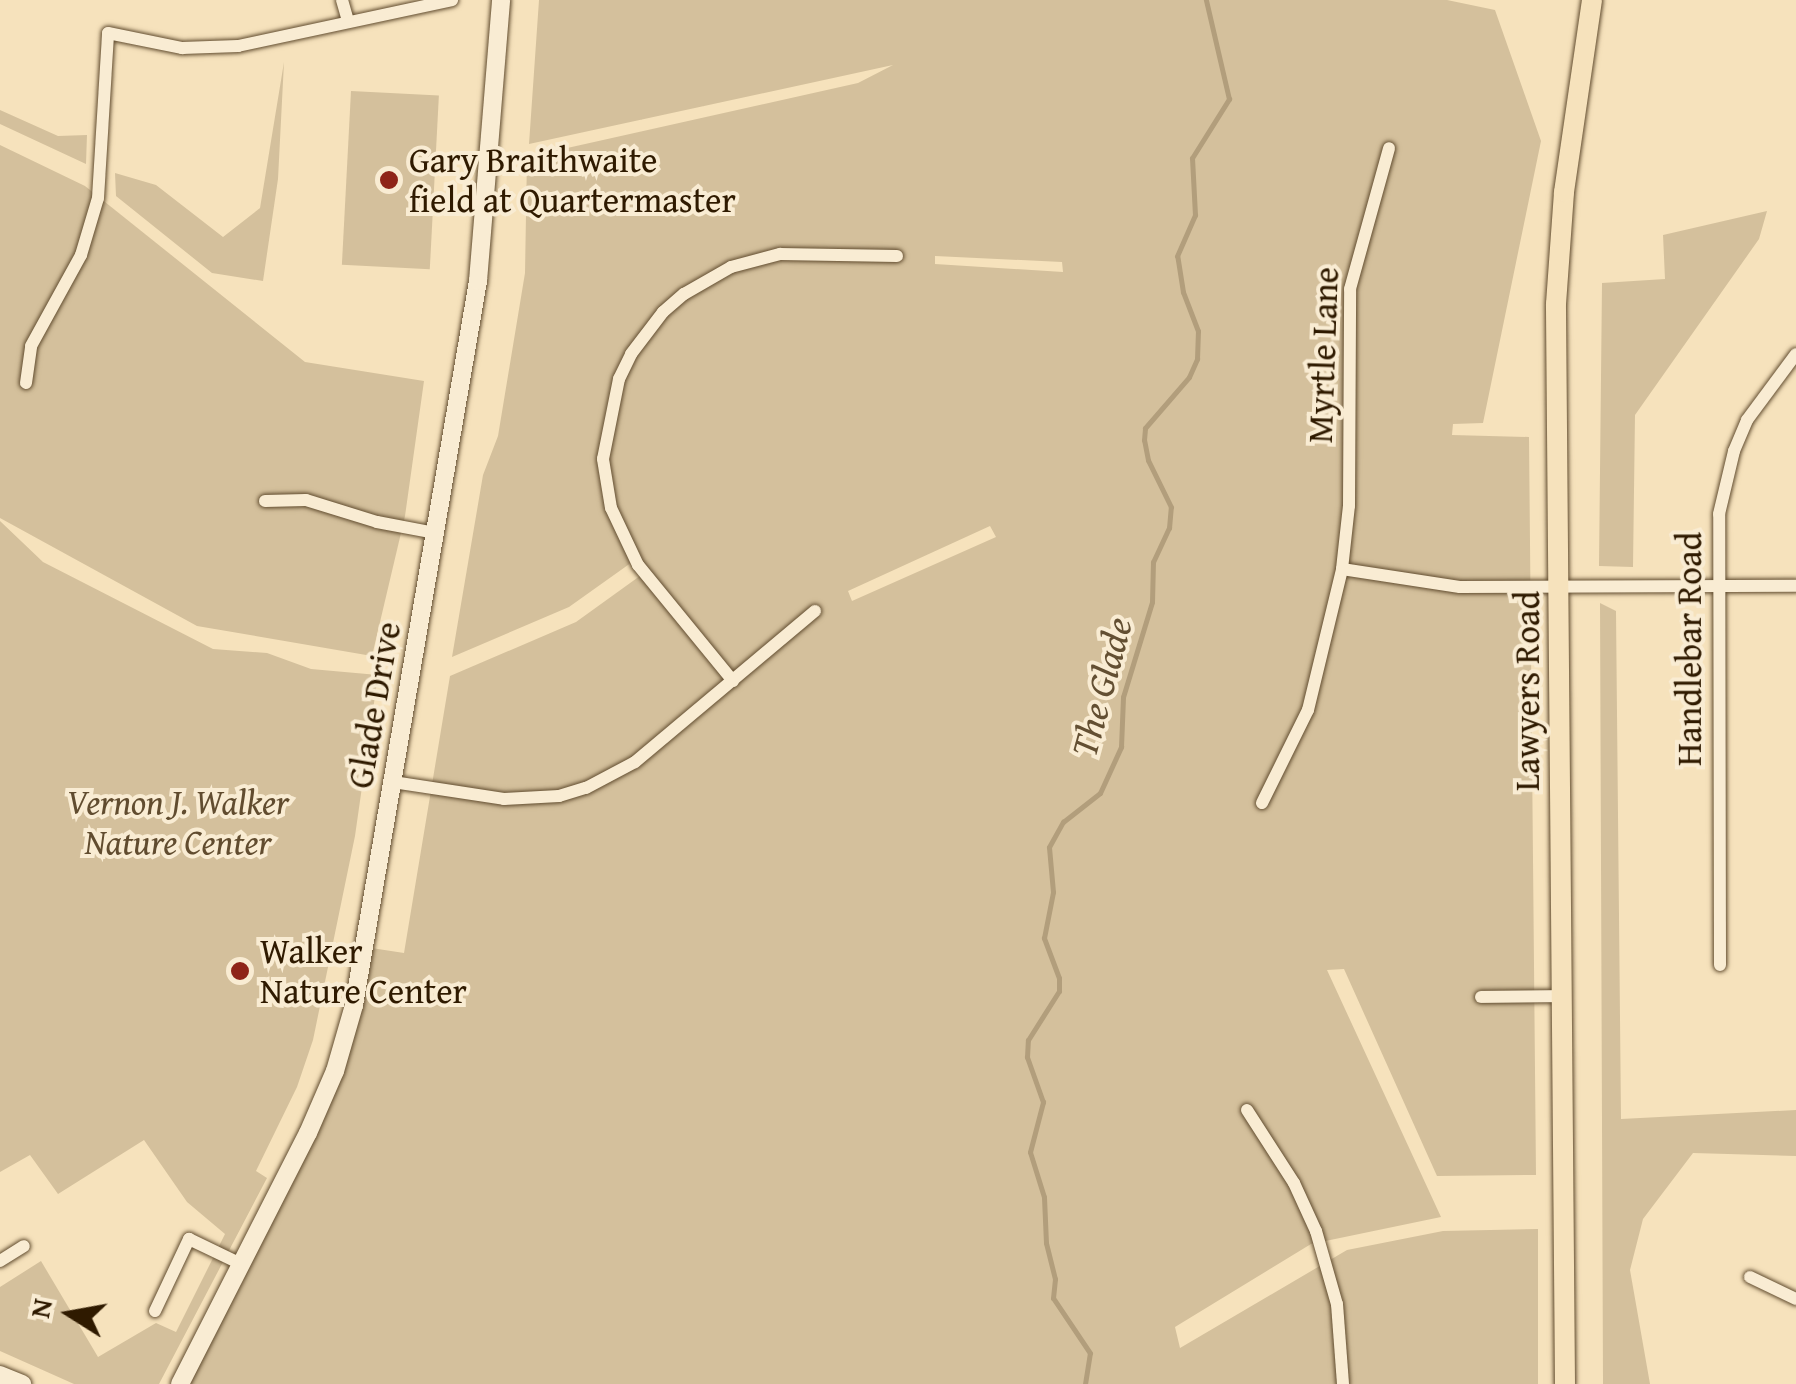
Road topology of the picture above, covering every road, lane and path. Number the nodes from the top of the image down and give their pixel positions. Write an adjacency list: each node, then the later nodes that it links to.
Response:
1 (342, 0): 5 (street)
2 (452, 0): 5 (street)
3 (501, 0): 11 (street, Glade Drive)
4 (1592, 0): 15 (main road, Lawyers Road)
5 (348, 21): 9 (street)
6 (1388, 148): 12 (street, Myrtle Lane)
7 (897, 256): 17 (street)
8 (1796, 354): 14 (street, Handlebar Road)
9 (26, 383)
10 (266, 501): 11 (street)
11 (436, 533): 18 (street, Glade Drive)
12 (1342, 568): 15 (street); 19 (street, Myrtle Lane)
13 (1796, 586): 14 (street)
14 (1717, 587): 15 (street); 20 (street, Handlebar Road)
15 (1558, 590): 22 (main road, Lawyers Road)
16 (815, 611): 17 (street)
17 (733, 681): 18 (street)
18 (394, 782): 26 (street, Glade Drive)
19 (1262, 803)
20 (1720, 965)
21 (1481, 996): 22 (street)
22 (1562, 996): 34 (main road, Lawyers Road)
23 (1247, 1110): 33 (street)
24 (24, 1246): 25 (street)
25 (0, 1260)
26 (241, 1264): 29 (street); 32 (street, Glade Drive)
27 (1750, 1278): 28 (street)
28 (1796, 1299)
29 (155, 1311)
30 (0, 1374): 31 (street)
31 (22, 1384)
32 (180, 1384)
33 (1343, 1384)
34 (1565, 1384)

